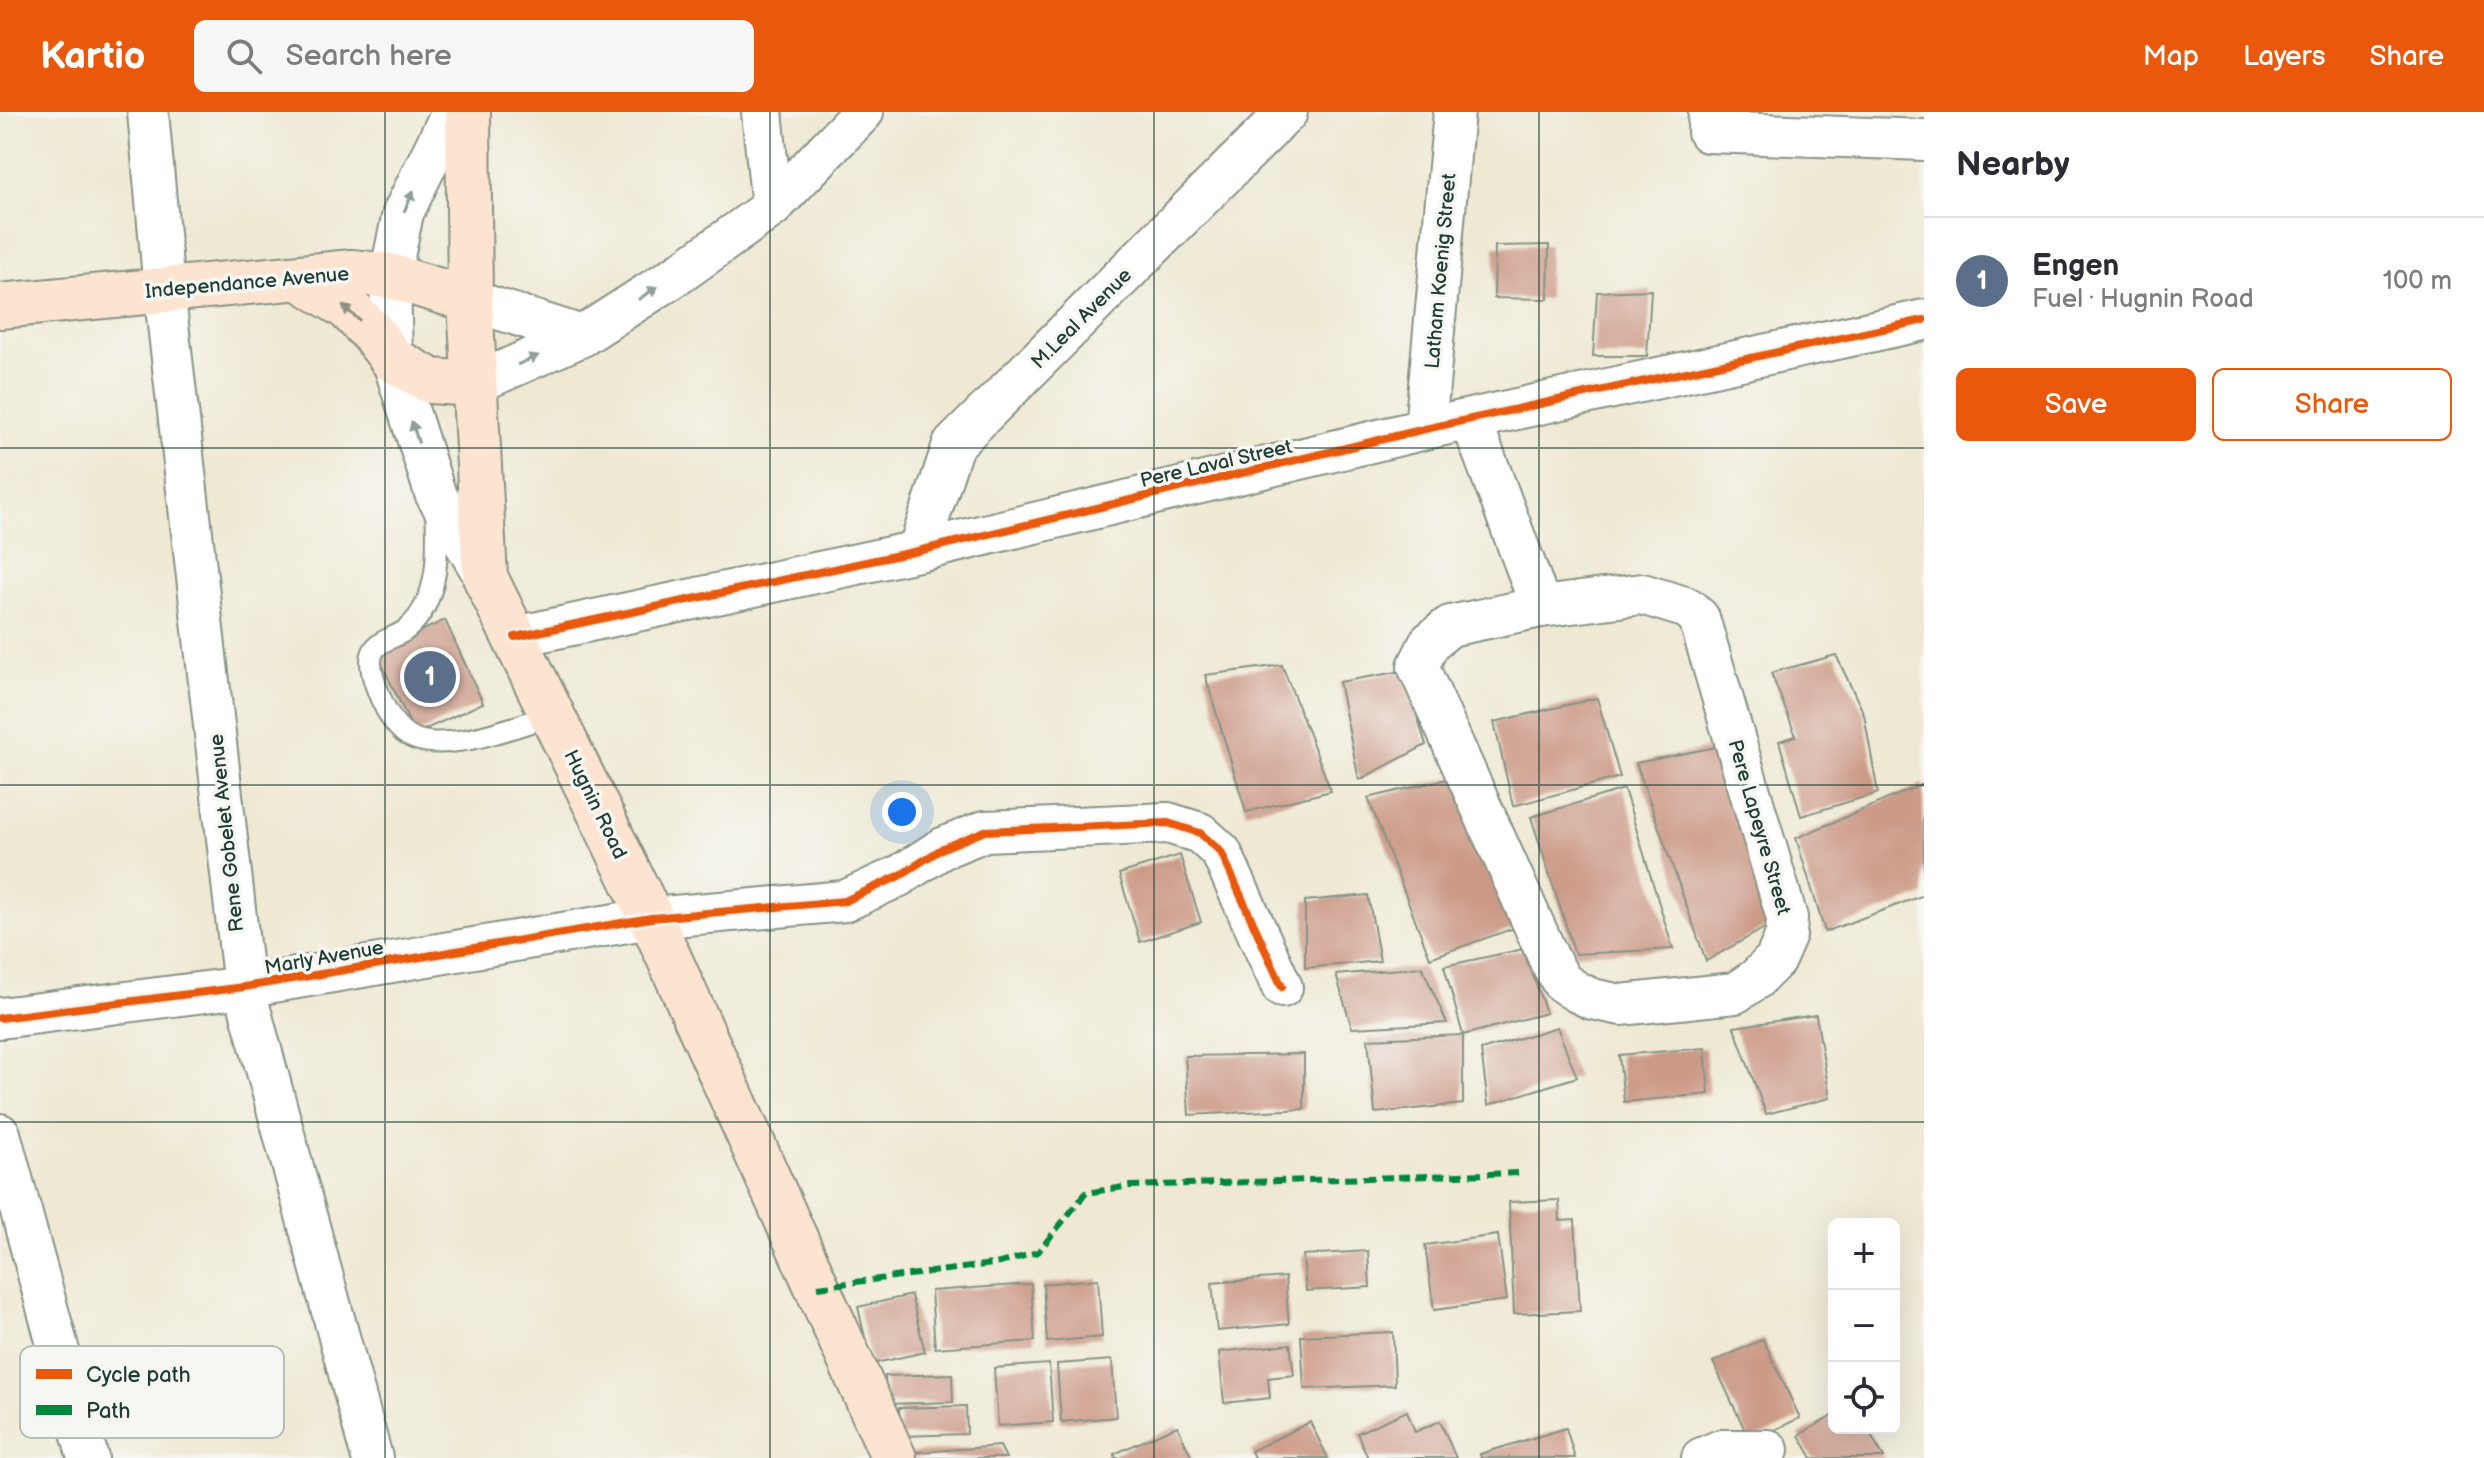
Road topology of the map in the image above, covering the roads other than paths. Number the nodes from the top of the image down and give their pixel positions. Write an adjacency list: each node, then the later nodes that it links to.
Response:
1 (148, 112): 13 (street, Rene Gobelet Avenue)
2 (452, 112): 11 (street, one-way to 2)
3 (468, 112): 14 (main road, Hugnin Road)
4 (762, 112): 10 (street)
5 (863, 112): 10 (street)
6 (1287, 112): 23 (street, M.Leal Avenue)
7 (1454, 112): 21 (street, Latham Koenig Street)
8 (1709, 112): 9 (street)
9 (1924, 140)
10 (772, 207): 17 (street, one-way to 10)
11 (390, 276): 12 (main road, Independance Avenue); 14 (main road, Independance Avenue); 18 (street)
12 (300, 278): 13 (main road, Independance Avenue); 18 (main road, one-way to 12)
13 (164, 289): 15 (main road, Independance Avenue); 29 (street, Rene Gobelet Avenue)
14 (470, 300): 17 (street, Independance Avenue); 19 (main road, Hugnin Road)
15 (0, 306)
16 (1924, 320): 20 (street, Pere Laval Street)
17 (582, 336): 19 (street, one-way to 17)
18 (392, 359): 19 (main road); 22 (street, one-way to 18)
19 (474, 384): 24 (main road, Hugnin Road)
20 (1471, 420): 21 (street, Pere Laval Street); 25 (street)
21 (1425, 429): 23 (street, Pere Laval Street)
22 (435, 493): 24 (street); 27 (lane)
23 (918, 551): 26 (street, Pere Laval Street)
24 (485, 577): 26 (main road, Hugnin Road)
25 (1541, 607): 25 (street, Pere Lapeyre Street)
26 (515, 637): 27 (main road, Hugnin Road)
27 (552, 715): 28 (main road, Hugnin Road)
28 (651, 918): 29 (street, Marly Avenue); 30 (street, Marly Avenue); 38 (main road, Hugnin Road)
29 (244, 987): 31 (street, Marly Avenue); 37 (street, Rene Gobelet Avenue)
30 (1282, 987)
31 (0, 1018)
32 (0, 1134): 33 (street)
33 (58, 1346)
34 (83, 1438): 36 (street)
35 (1768, 1450): 39 (street)
36 (88, 1458)
37 (372, 1458)
38 (894, 1458)
39 (1702, 1458)

